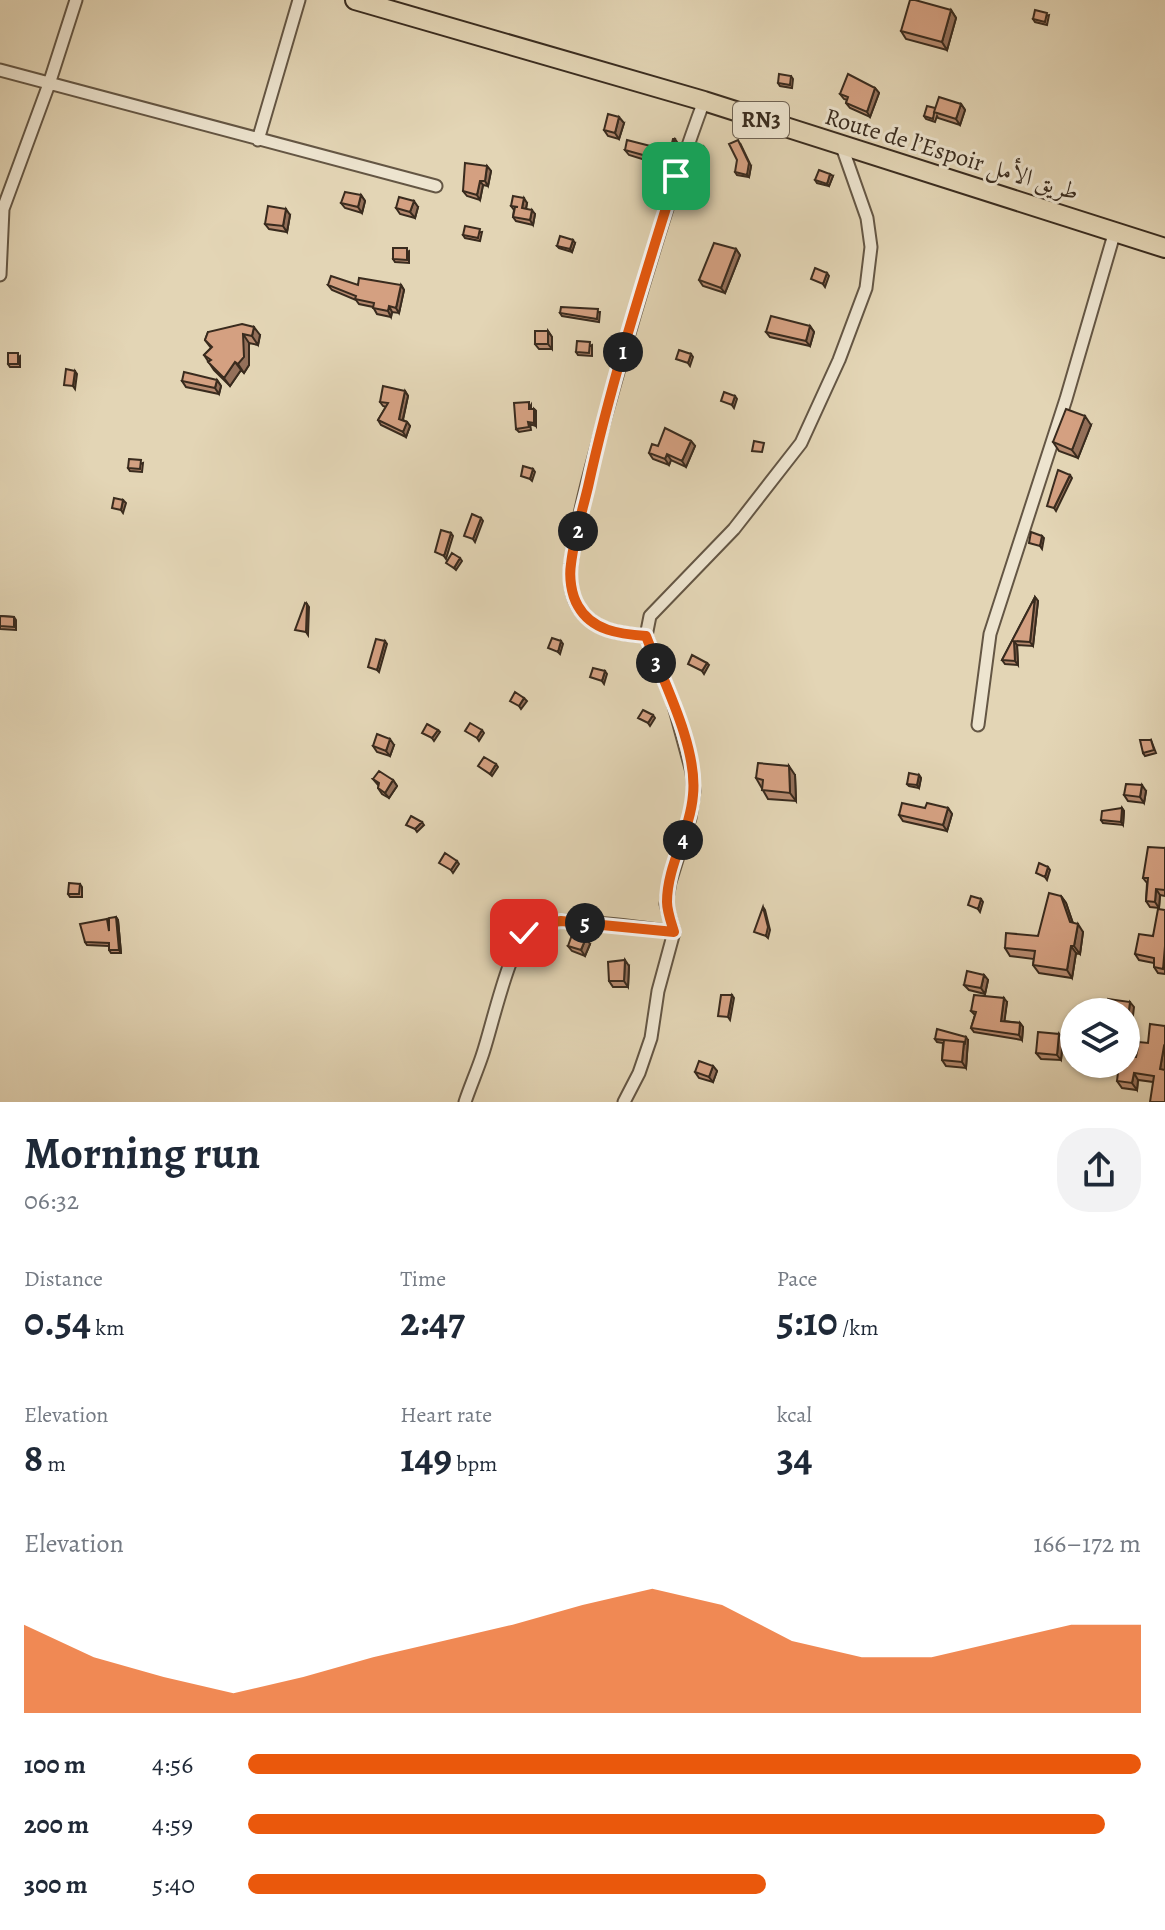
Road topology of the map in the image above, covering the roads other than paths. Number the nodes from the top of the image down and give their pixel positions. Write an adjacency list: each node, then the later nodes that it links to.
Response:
1 (76, 0): 6 (street)
2 (299, 0): 8 (street)
3 (355, 0): 4 (highway, Route de l’Espoir طريق الأمل / RN3)
4 (409, 7): 7 (highway, Route de l’Espoir طريق الأمل / RN3)
5 (0, 70): 6 (street)
6 (49, 84): 8 (street); 11 (street)
7 (704, 101): 9 (highway, Route de l’Espoir طريق الأمل / RN3); 15 (street)
8 (258, 140): 10 (street)
9 (841, 144): 12 (highway, Route de l’Espoir طريق الأمل / RN3); 15 (street)
10 (436, 186)
11 (1, 208): 14 (street)
12 (1115, 231): 13 (highway, Route de l’Espoir طريق الأمل / RN3); 16 (street)
13 (1165, 248)
14 (0, 275)
15 (646, 636): 17 (street)
16 (978, 725)
17 (674, 932): 18 (street); 19 (street)
18 (465, 1102)
19 (624, 1102)

